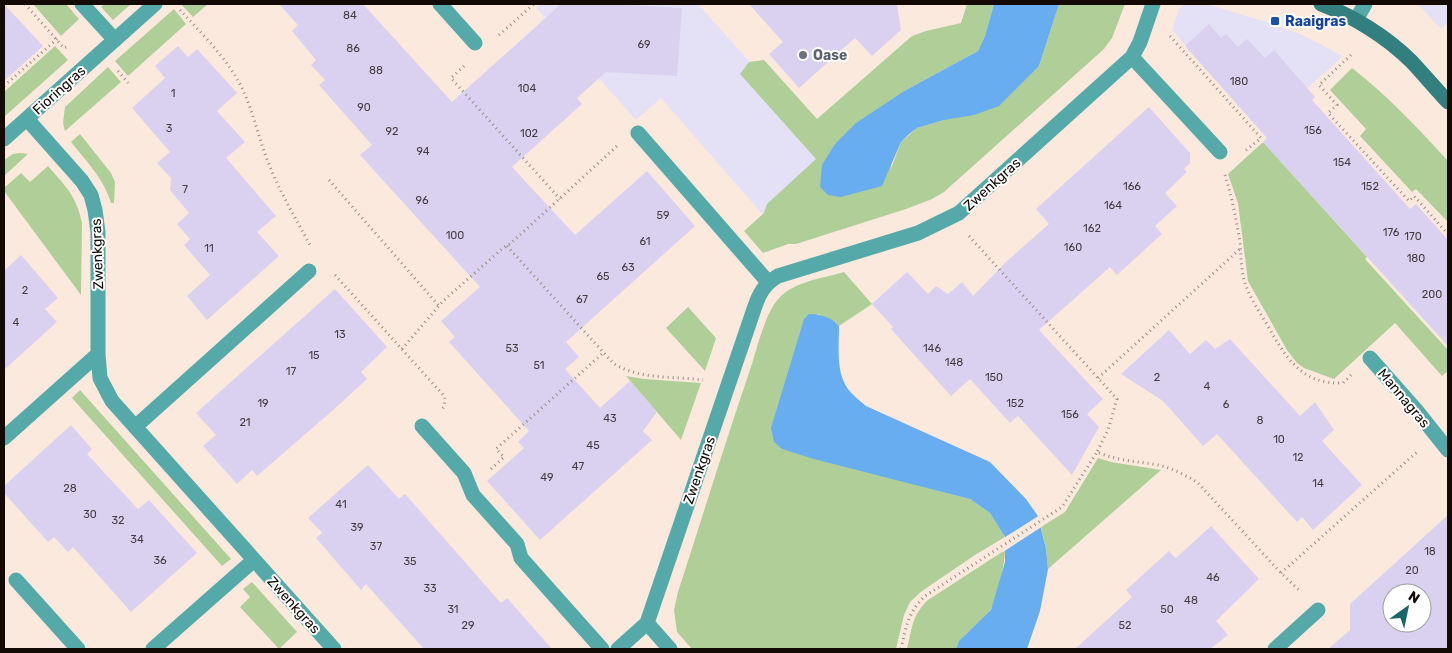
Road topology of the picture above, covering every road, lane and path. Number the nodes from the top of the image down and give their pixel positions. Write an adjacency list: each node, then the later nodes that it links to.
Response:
1 (25, 4): 13 (path)
2 (82, 4): 14 (street)
3 (155, 4): 14 (street, Fioringras)
4 (440, 4): 16 (street)
5 (534, 4): 12 (path)
6 (1153, 4): 18 (street, Zwenkgras)
7 (1321, 4): 10 (street)
8 (1365, 4): 10 (street)
9 (177, 6): 36 (path)
10 (1356, 20): 23 (street)
11 (1166, 32): 29 (path)
12 (497, 37)
13 (57, 39): 15 (path); 22 (path)
14 (115, 40): 24 (street, Fioringras)
15 (70, 43)
16 (476, 43)
17 (1351, 55): 33 (path)
18 (1132, 57): 28 (street); 40 (street, Zwenkgras)
19 (470, 61): 32 (path)
20 (117, 70): 21 (path)
21 (128, 83)
22 (4, 86)
23 (1448, 102)
24 (27, 119): 26 (street, Fioringras); 44 (street, Zwenkgras)
25 (638, 133): 40 (street)
26 (4, 139)
27 (624, 140): 32 (path)
28 (1220, 152)
29 (1238, 158)
30 (1224, 171): 37 (path)
31 (330, 180): 41 (path)
32 (560, 199): 35 (path)
33 (1448, 234)
34 (968, 235): 46 (path)
35 (507, 246): 41 (path); 43 (path)
36 (312, 248)
37 (1240, 249): 45 (path); 46 (path)
38 (309, 271): 49 (street)
39 (334, 274): 42 (path)
40 (768, 282): 60 (street, Zwenkgras)
41 (439, 306): 42 (path)
42 (402, 349): 48 (path)
43 (603, 353): 47 (path); 52 (path)
44 (98, 354): 49 (street, Zwenkgras); 51 (street)
45 (1370, 358): 50 (street, Mannagras)
46 (1098, 378): 54 (path)
47 (702, 379)
48 (422, 426): 64 (street)
49 (135, 427): 56 (street, Zwenkgras)
50 (1443, 433): 53 (street, Mannagras)
51 (4, 438)
52 (496, 449)
53 (1448, 450)
54 (1097, 452): 57 (path); 67 (path)
55 (1406, 461): 57 (path)
56 (254, 560): 62 (street); 63 (street, Zwenkgras)
57 (1281, 573): 59 (path)
58 (16, 580): 61 (street)
59 (1318, 610): 68 (street)
60 (647, 623): 65 (street, Zwenkgras); 66 (street)
61 (78, 649)
62 (153, 649)
63 (334, 649)
64 (602, 649)
65 (618, 649)
66 (670, 649)
67 (901, 649)
68 (1275, 649)

